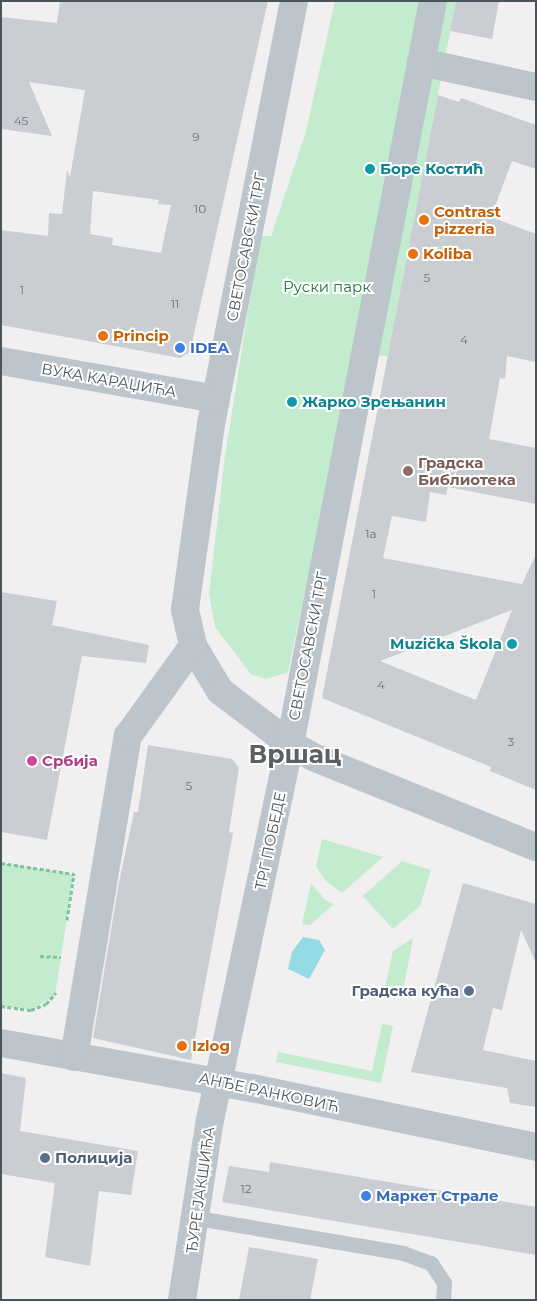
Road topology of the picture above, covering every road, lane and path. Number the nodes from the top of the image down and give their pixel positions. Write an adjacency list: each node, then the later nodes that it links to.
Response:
1 (294, 1): 6 (street, СВЕТОСАВСКИ ТРГ)
2 (433, 1): 3 (street, СВЕТОСАВСКИ ТРГ)
3 (421, 62): 4 (street); 8 (street, СВЕТОСАВСКИ ТРГ)
4 (536, 87)
5 (1, 361): 6 (street, ВУКА КАРАЏИЋА)
6 (216, 399): 7 (street, СВЕТОСАВСКИ ТРГ)
7 (193, 646): 8 (street, СВЕТОСАВСКИ ТРГ); 12 (street)
8 (290, 744): 9 (street); 22 (street, ТРГ ПОБЕДЕ)
9 (536, 847)
10 (1, 863): 11 (path)
11 (74, 874): 12 (path); 13 (path)
12 (104, 879): 21 (street)
13 (66, 929)
14 (63, 948): 16 (path)
15 (40, 956): 16 (path)
16 (61, 957): 17 (path)
17 (60, 966)
18 (57, 986): 19 (path)
19 (1, 1006)
20 (1, 1043): 21 (street, АНЂЕ РАНКОВИЋ)
21 (74, 1057): 22 (street, АНЂЕ РАНКОВИЋ)
22 (219, 1082): 23 (street, АНЂЕ РАНКОВИЋ); 24 (street, ЂУРЕ ЈАКШИЋА)
23 (536, 1147)
24 (197, 1218): 25 (street, ЂУРЕ ЈАКШИЋА); 26 (lane)
25 (182, 1300)
26 (443, 1300)

